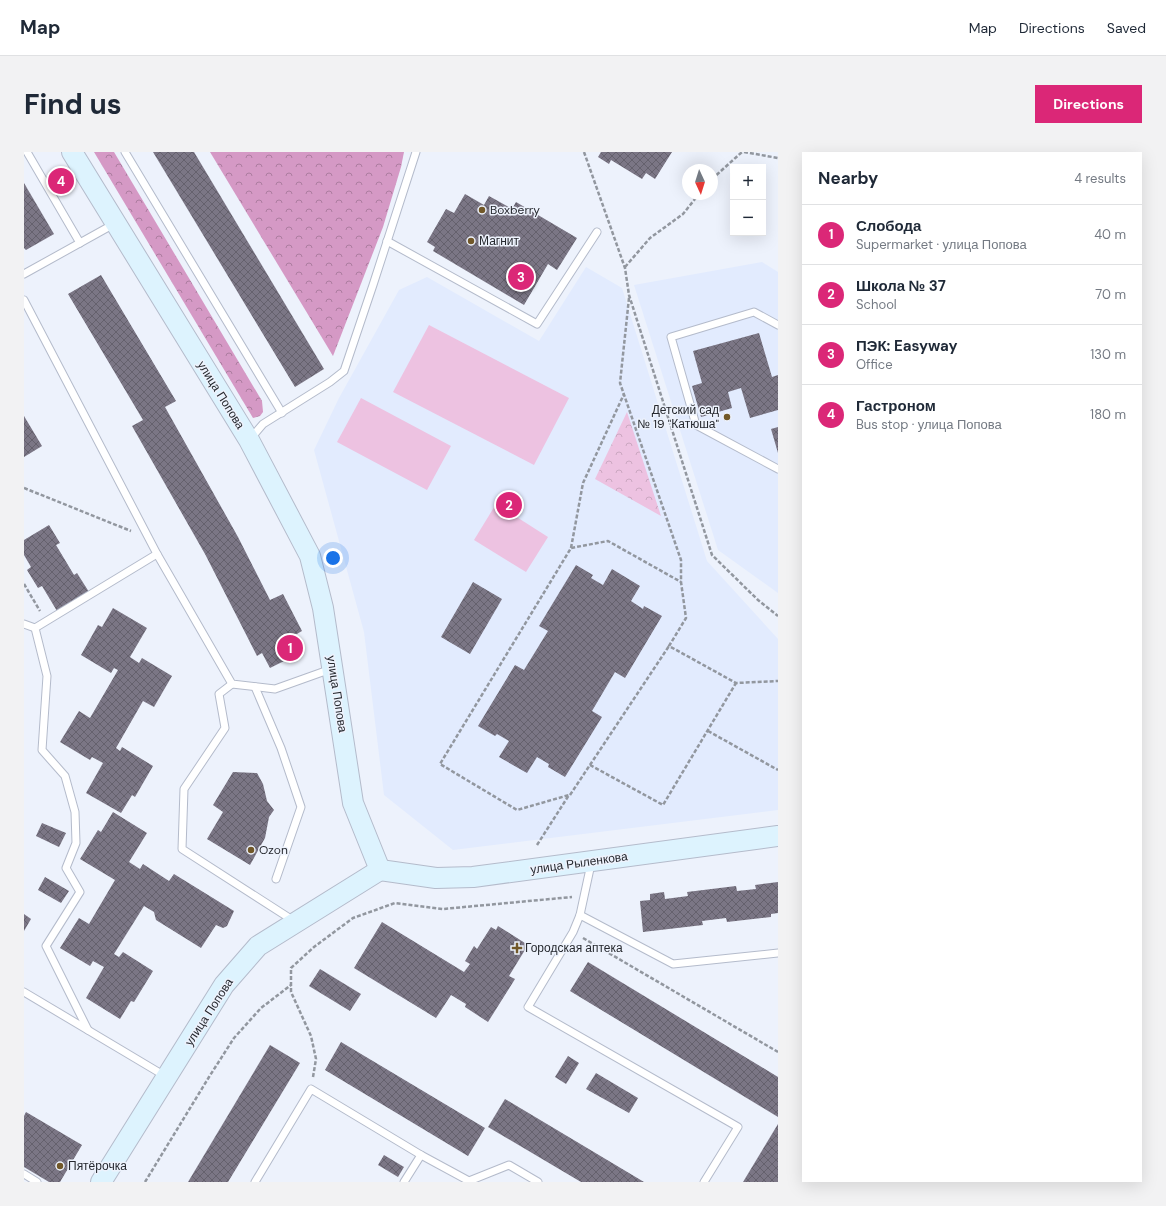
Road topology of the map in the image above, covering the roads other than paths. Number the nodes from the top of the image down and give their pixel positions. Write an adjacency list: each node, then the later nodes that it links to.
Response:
1 (27, 152): 8 (lane)
2 (72, 152): 5 (street, улица Попова)
3 (125, 152): 12 (lane)
4 (416, 152): 7 (lane)
5 (115, 224): 8 (lane); 13 (street, улица Попова)
6 (598, 232): 7 (lane)
7 (388, 241): 12 (lane)
8 (80, 242): 9 (lane)
9 (24, 274)
10 (24, 300): 15 (lane)
11 (778, 325): 14 (lane)
12 (282, 413): 13 (lane)
13 (249, 440): 18 (street, улица Попова)
14 (778, 469)
15 (157, 554): 17 (lane); 19 (lane)
16 (24, 624): 17 (lane)
17 (35, 628): 29 (lane)
18 (333, 668): 20 (lane); 23 (street, улица Попова)
19 (232, 684): 20 (lane); 26 (lane)
20 (255, 687): 24 (lane)
21 (778, 836): 22 (street, улица Рыленкова)
22 (591, 861): 23 (street, улица Рыленкова); 25 (lane)
23 (380, 870): 26 (street, улица Попова)
24 (276, 878)
25 (580, 915): 27 (lane); 38 (lane)
26 (296, 922): 30 (street, улица Попова)
27 (778, 953)
28 (24, 992): 29 (lane)
29 (88, 1030): 30 (lane)
30 (167, 1077): 34 (street, улица Попова)
31 (421, 1155): 35 (lane); 36 (lane); 37 (lane)
32 (24, 1174): 33 (lane)
33 (37, 1182)
34 (101, 1182)
35 (255, 1182)
36 (404, 1182)
37 (538, 1182)
38 (704, 1182)

